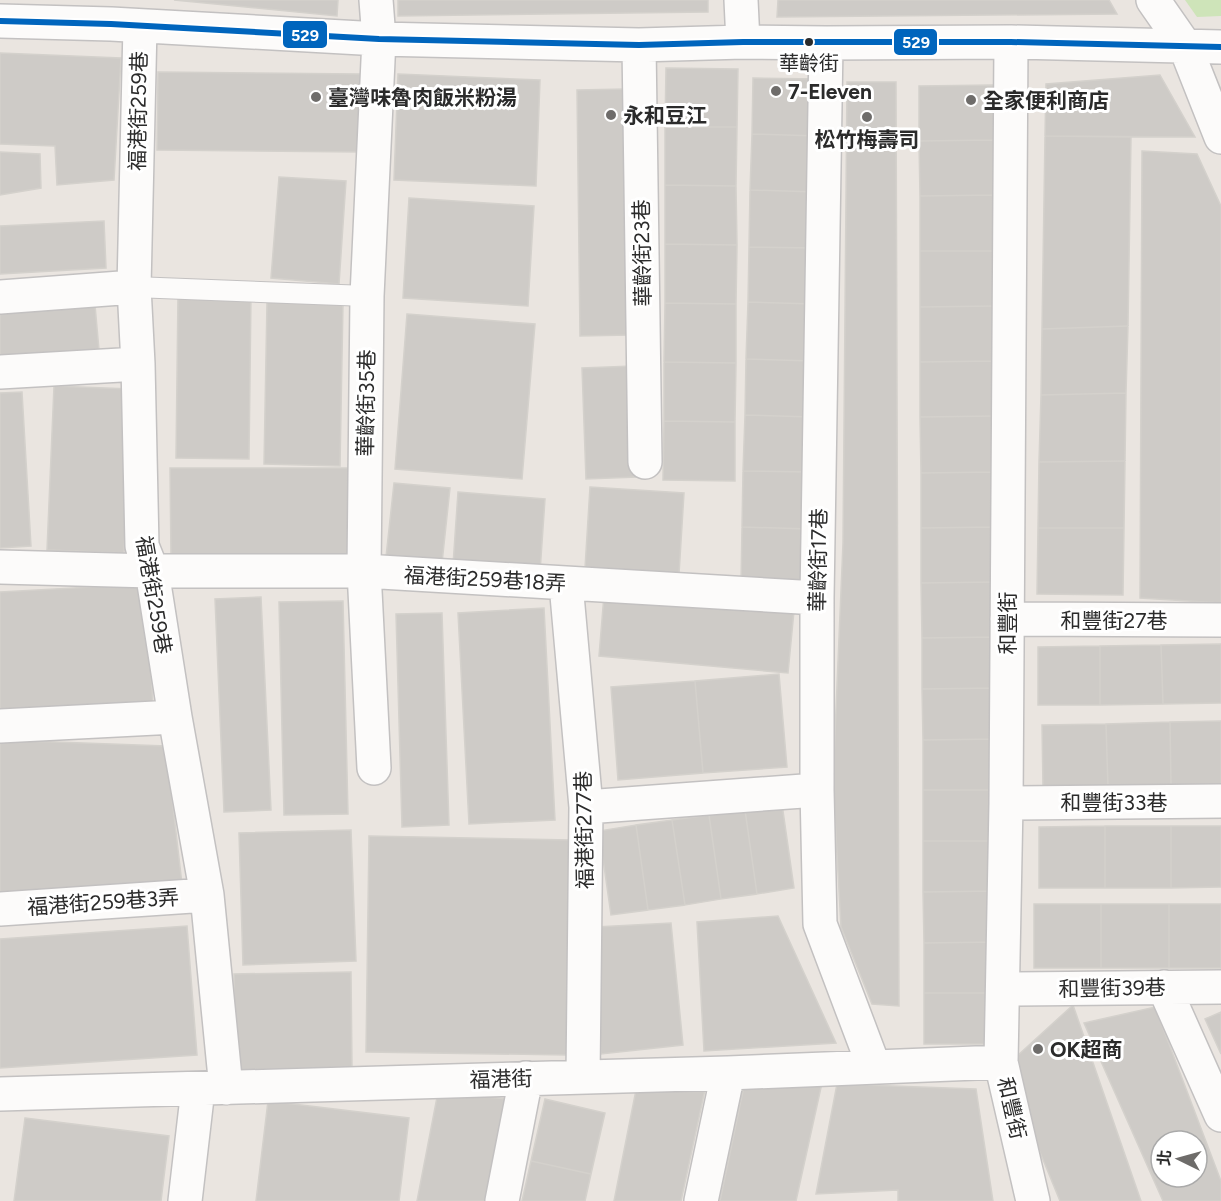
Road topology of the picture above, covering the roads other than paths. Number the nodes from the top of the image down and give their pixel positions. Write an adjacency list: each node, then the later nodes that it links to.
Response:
1 (376, 0): 6 (street, 華齡街35巷)
2 (741, 0): 7 (street)
3 (1154, 0): 11 (street)
4 (121, 17): 5 (street); 6 (street); 14 (street, 福港街259巷)
5 (0, 21)
6 (380, 39): 10 (street); 15 (street, 華齡街35巷)
7 (743, 42): 9 (street); 10 (street)
8 (1011, 42): 9 (street); 11 (street); 25 (street, 和豐街)
9 (826, 43): 24 (street, 華齡街17巷)
10 (639, 45): 19 (street, 華齡街23巷)
11 (1185, 46): 12 (street); 13 (street)
12 (1221, 47)
13 (1221, 137)
14 (134, 287): 15 (lane); 16 (street); 17 (street, 福港街259巷)
15 (367, 296): 22 (street, 華齡街35巷)
16 (0, 297)
17 (138, 364): 18 (street); 21 (street, 福港街259巷)
18 (0, 372)
19 (645, 462)
20 (0, 567): 21 (street, 福港街259巷18弄)
21 (152, 571): 22 (street, 福港街259巷18弄); 27 (street, 福港街259巷)
22 (364, 572): 23 (street, 福港街259巷18弄); 29 (street, 華齡街35巷)
23 (566, 584): 24 (street, 福港街259巷18弄); 33 (street, 福港街277巷)
24 (817, 598): 30 (street, 華齡街17巷)
25 (1007, 620): 26 (street, 和豐街27巷); 32 (street, 和豐街)
26 (1221, 620)
27 (175, 717): 28 (street); 34 (street, 福港街259巷)
28 (0, 726)
29 (374, 768)
30 (817, 790): 33 (street); 40 (street, 華齡街17巷)
31 (1221, 801): 32 (street, 和豐街33巷)
32 (1006, 803): 38 (street, 和豐街)
33 (586, 807): 42 (street, 福港街277巷)
34 (207, 895): 35 (street, 福港街259巷3弄); 44 (street, 福港街259巷)
35 (0, 909)
36 (1164, 987): 37 (street, 和豐街39巷); 38 (street, 和豐街39巷); 46 (street)
37 (1221, 987)
38 (1003, 989): 39 (street, 和豐街)
39 (1001, 1062): 40 (street, 福港街); 50 (street, 和豐街)
40 (874, 1067): 41 (street, 福港街)
41 (728, 1073): 42 (street, 福港街); 49 (street)
42 (583, 1077): 43 (street, 福港街)
43 (526, 1078): 44 (street, 福港街); 48 (street)
44 (212, 1088): 45 (street, 福港街); 47 (street, 福港街259巷)
45 (0, 1094)
46 (1221, 1115)
47 (185, 1201)
48 (502, 1201)
49 (701, 1201)
50 (1033, 1201)

